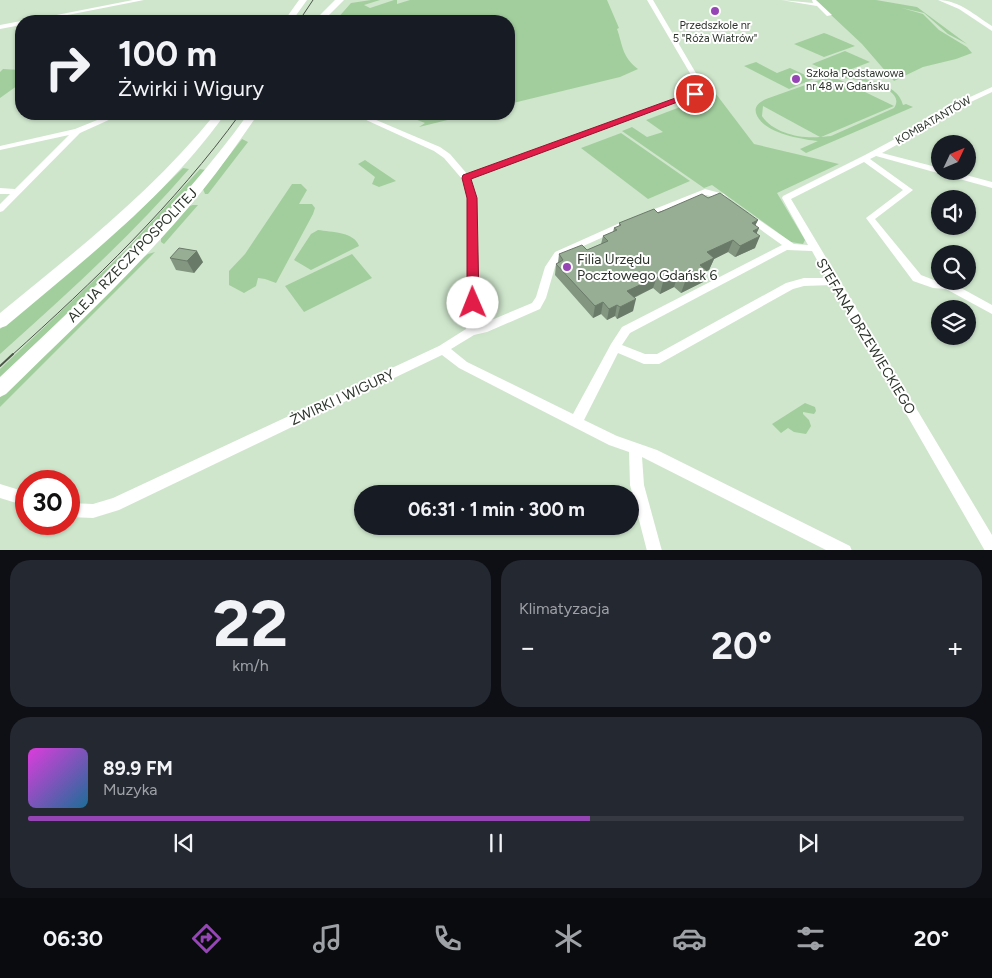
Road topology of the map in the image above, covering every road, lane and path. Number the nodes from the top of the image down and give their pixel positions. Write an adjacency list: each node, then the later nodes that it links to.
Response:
1 (141, 0): 11 (street)
2 (303, 0): 13 (main road)
3 (328, 0): 14 (main road)
4 (340, 0): 15 (main road)
5 (650, 0): 29 (street)
6 (784, 0): 9 (street)
7 (813, 0): 9 (street)
8 (941, 0): 19 (street)
9 (818, 5): 16 (street)
10 (286, 9): 12 (main road)
11 (61, 15)
12 (284, 15)
13 (292, 15)
14 (318, 15)
15 (324, 15)
16 (829, 15)
17 (15, 24): 18 (street)
18 (0, 27)
19 (992, 29)
20 (992, 89): 27 (street, KOMBATANTÓW)
21 (104, 120): 25 (street)
22 (215, 120): 39 (main road)
23 (250, 120): 43 (main road, ALEJA RZECZYPOSPOLITEJ)
24 (371, 120): 29 (street)
25 (78, 131): 26 (street); 33 (street)
26 (0, 148)
27 (869, 156): 28 (street); 36 (street, STEFANA DRZEWIECKIEGO); 38 (street)
28 (931, 169)
29 (466, 178): 40 (street)
30 (973, 180): 31 (street)
31 (992, 185)
32 (0, 191): 33 (street)
33 (17, 192): 34 (street)
34 (0, 209)
35 (790, 246): 36 (street); 40 (street, ŻWIRKI I WIGURY); 41 (street)
36 (814, 248): 37 (street, STEFANA DRZEWIECKIEGO)
37 (834, 281): 41 (street); 49 (street, STEFANA DRZEWIECKIEGO)
38 (992, 310)
39 (0, 322)
40 (471, 331): 42 (street, ŻWIRKI I WIGURY)
41 (614, 347): 44 (street)
42 (442, 350): 44 (street); 48 (street, ŻWIRKI I WIGURY)
43 (0, 388)
44 (576, 422): 45 (street)
45 (636, 448): 50 (street); 51 (street)
46 (2, 491): 47 (street)
47 (15, 495)
48 (80, 510)
49 (992, 549)
50 (655, 550)
51 (845, 550)

